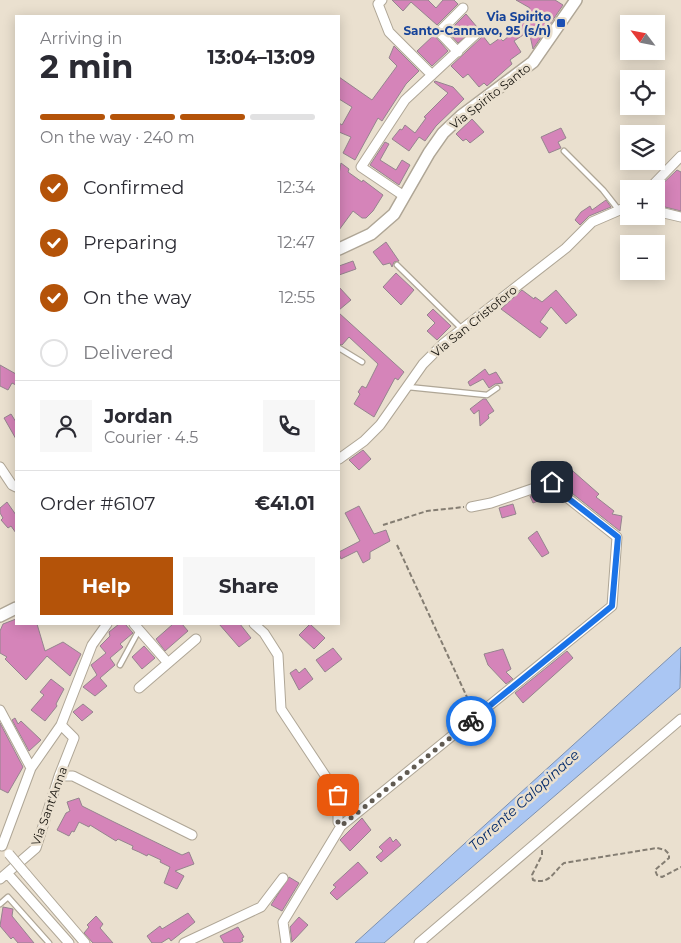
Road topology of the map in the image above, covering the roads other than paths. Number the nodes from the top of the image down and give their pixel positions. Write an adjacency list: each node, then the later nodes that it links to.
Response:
1 (382, 0): 6 (street)
2 (572, 1): 10 (street, Via Spirito Santo)
3 (463, 8): 5 (street)
4 (476, 34): 5 (street)
5 (458, 52): 6 (street)
6 (432, 76): 10 (street)
7 (564, 151): 11 (lane)
8 (681, 156): 9 (street)
9 (658, 180)
10 (404, 196): 14 (street, Via Spirito Santo)
11 (618, 209): 16 (street, Via San Cristoforo)
12 (665, 213): 13 (street)
13 (681, 217)
14 (340, 249)
15 (397, 265): 16 (lane)
16 (462, 329): 19 (street, Via San Cristoforo)
17 (340, 349): 18 (lane)
18 (362, 362)
19 (407, 387): 20 (lane); 21 (street, Via San Cristoforo)
20 (497, 388)
21 (340, 458)
22 (0, 467): 23 (street)
23 (15, 486)
24 (471, 506): 39 (street)
25 (15, 608): 26 (street)
26 (0, 616)
27 (106, 625): 36 (street)
28 (255, 625): 39 (street)
29 (136, 627): 31 (street); 32 (lane)
30 (196, 639): 31 (street)
31 (168, 663): 33 (street)
32 (120, 664)
33 (139, 688)
34 (0, 710): 37 (street)
35 (681, 719): 50 (street)
36 (61, 725): 37 (street); 38 (street, Via Sant'Anna)
37 (31, 768): 41 (street)
38 (59, 776): 40 (street); 42 (street, Via Sant'Anna)
39 (341, 826): 49 (street)
40 (192, 835)
41 (1, 846): 47 (street, bridge)
42 (4, 876): 46 (street)
43 (283, 878): 48 (street)
44 (0, 904): 45 (lane)
45 (48, 943)
46 (70, 943)
47 (85, 943)
48 (184, 943)
49 (286, 943)
50 (419, 943)

